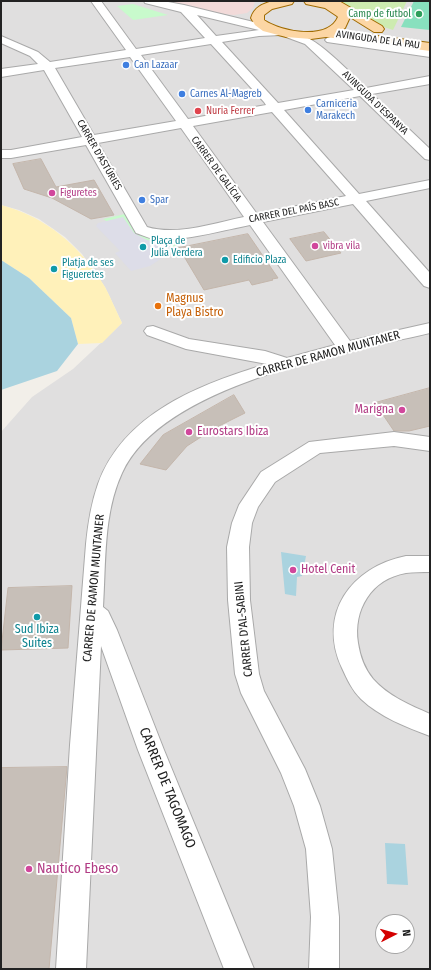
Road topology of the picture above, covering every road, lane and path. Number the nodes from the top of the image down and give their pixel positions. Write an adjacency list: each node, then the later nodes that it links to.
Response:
1 (149, 1): 7 (street)
2 (288, 1): 6 (main road)
3 (310, 1): 8 (main road, AVINGUDA DE LA PAU)
4 (326, 1): 10 (main road)
5 (102, 3): 16 (street, CARRER DE GALÍCIA)
6 (260, 7): 9 (street); 11 (main road)
7 (184, 8): 9 (street); 13 (street)
8 (342, 13): 10 (main road, AVINGUDA DE LA PAU); 14 (main road)
9 (215, 15): 11 (street)
10 (378, 29): 15 (main road, AVINGUDA DE LA PAU)
11 (279, 32): 13 (street); 14 (main road)
12 (1, 39): 18 (street)
13 (214, 40): 16 (street); 22 (street)
14 (323, 40): 15 (street, AVINGUDA DE LA PAU); 15 (main road, AVINGUDA DE LA PAU); 21 (street, AVINGUDA D'ESPANYA)
15 (429, 48): 17 (street)
16 (133, 52): 18 (street); 23 (street, CARRER DE GALÍCIA)
17 (424, 65)
18 (48, 66): 19 (street); 24 (street, CARRER D'ASTÚRIES)
19 (1, 73)
20 (430, 80): 21 (street)
21 (363, 92): 22 (street); 26 (street, AVINGUDA D'ESPANYA)
22 (276, 107): 23 (street); 28 (street)
23 (184, 124): 24 (street); 29 (street, CARRER DE GALÍCIA)
24 (90, 140): 25 (street); 30 (street, CARRER D'ASTÚRIES)
25 (1, 154)
26 (430, 156)
27 (430, 184): 28 (street, CARRER DEL PAÍS BASC)
28 (356, 198): 29 (street, CARRER DEL PAÍS BASC); 31 (street)
29 (252, 219): 30 (street, CARRER DEL PAÍS BASC); 34 (street, CARRER DE GALÍCIA)
30 (157, 235)
31 (430, 283)
32 (430, 328): 34 (street, CARRER DE RAMON MUNTANER)
33 (153, 332): 35 (street)
34 (346, 348): 35 (street, CARRER DE RAMON MUNTANER)
35 (285, 363): 38 (street, CARRER DE RAMON MUNTANER)
36 (430, 444): 42 (street, CARRER D'AL-SABINI)
37 (430, 564): 39 (street)
38 (92, 610): 40 (street, CARRER DE RAMON MUNTANER); 41 (street, CARRER DE TAGOMAGO)
39 (430, 726)
40 (71, 969)
41 (239, 969)
42 (324, 969)

